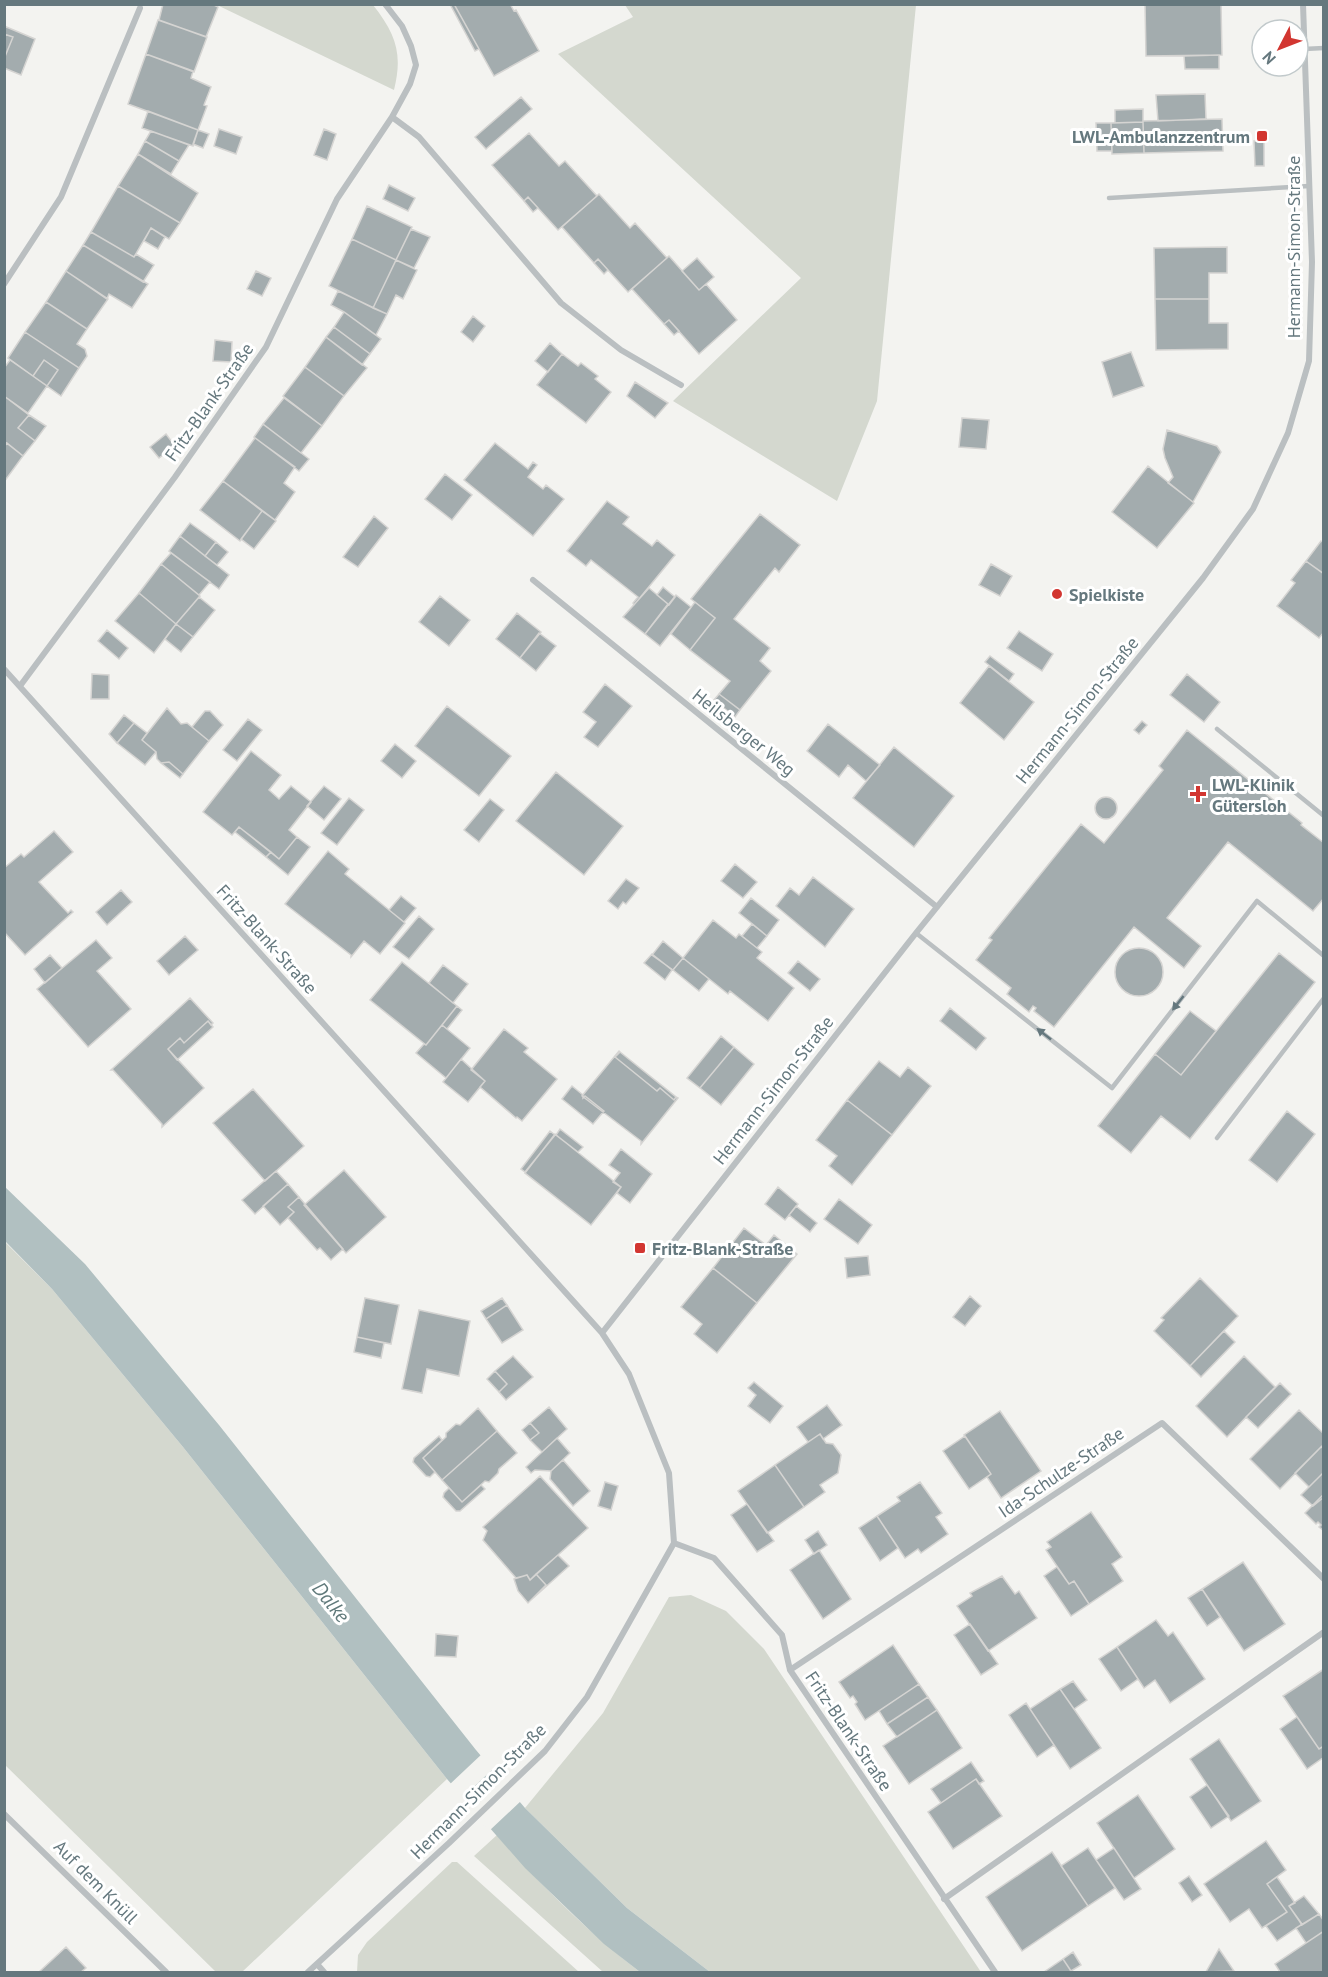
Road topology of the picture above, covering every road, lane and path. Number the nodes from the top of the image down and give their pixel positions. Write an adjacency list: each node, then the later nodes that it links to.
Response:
1 (385, 4): 4 (street, Fritz-Blank-Straße)
2 (140, 8): 7 (street)
3 (1305, 78): 5 (street, Hermann-Simon-Straße)
4 (392, 117): 8 (street); 11 (street, Fritz-Blank-Straße)
5 (1308, 186): 6 (lane); 14 (street, Hermann-Simon-Straße)
6 (1109, 198)
7 (4, 284)
8 (681, 385)
9 (532, 580): 14 (street, Heilsberger Weg)
10 (4, 669): 11 (street, Fritz-Blank-Straße)
11 (20, 686): 19 (street, Fritz-Blank-Straße)
12 (1217, 729): 13 (lane)
13 (1323, 816)
14 (937, 907): 15 (street, Hermann-Simon-Straße)
15 (916, 933): 16 (lane, one-way to 15); 19 (street, Hermann-Simon-Straße)
16 (1323, 956)
17 (1323, 998): 18 (lane)
18 (1217, 1138)
19 (602, 1333): 20 (street, Fritz-Blank-Straße)
20 (674, 1544): 23 (street, Fritz-Blank-Straße); 26 (street, Hermann-Simon-Straße)
21 (1323, 1580): 23 (street, Ida-Schulze-Straße)
22 (1323, 1632): 25 (street)
23 (790, 1670): 25 (street, Fritz-Blank-Straße)
24 (4, 1814): 27 (street, Auf dem Knüll)
25 (944, 1899): 30 (street, Fritz-Blank-Straße)
26 (317, 1964): 28 (street, Hermann-Simon-Straße); 29 (street)
27 (166, 1972)
28 (308, 1972)
29 (324, 1972)
30 (995, 1972)

